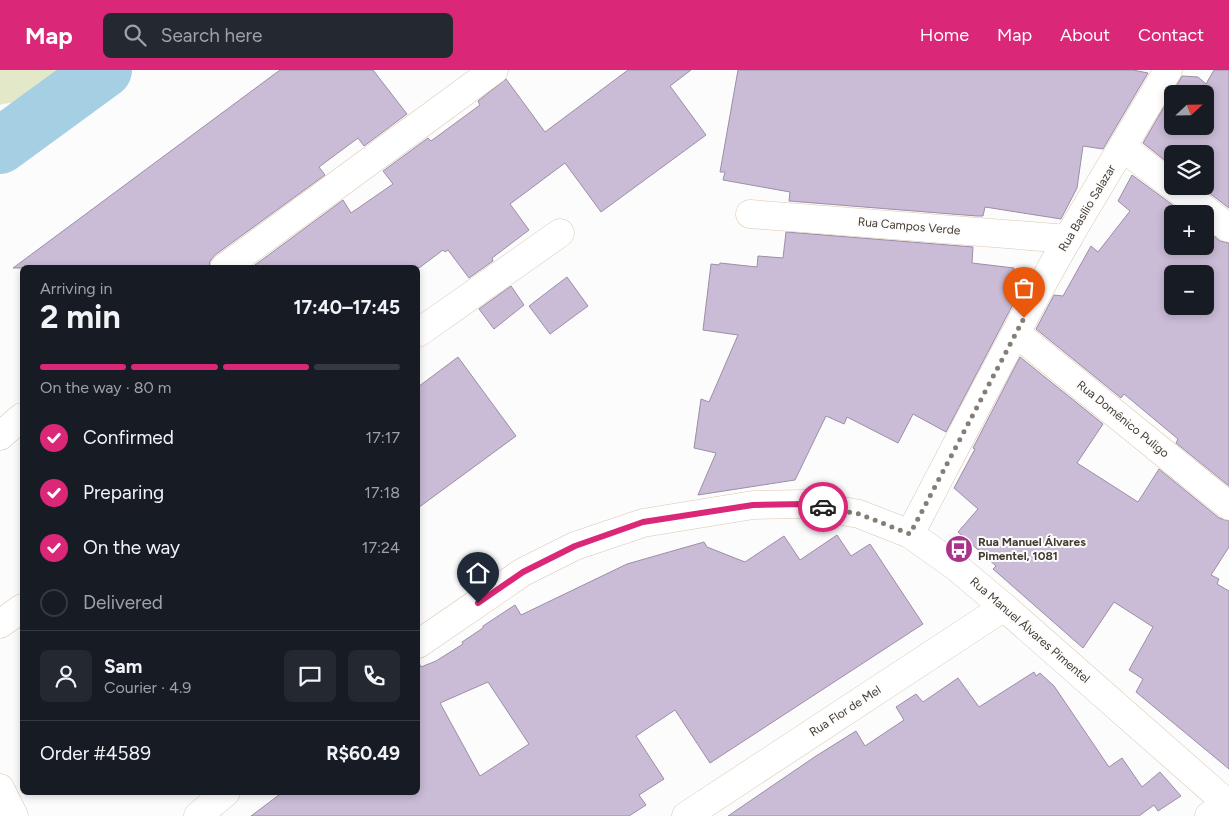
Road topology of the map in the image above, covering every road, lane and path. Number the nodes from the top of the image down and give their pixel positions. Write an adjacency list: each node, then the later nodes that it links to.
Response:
1 (1168, 70): 3 (street, Rua Basílio Salazar)
2 (491, 71): 10 (street)
3 (1123, 148): 4 (street); 9 (street, Rua Basílio Salazar)
4 (1164, 179)
5 (1185, 195): 7 (street)
6 (750, 214): 9 (street, Rua Campos Verde)
7 (1229, 228)
8 (560, 233): 11 (street)
9 (1068, 239): 12 (street, Rua Basílio Salazar)
10 (228, 265)
11 (420, 332)
12 (1016, 333): 15 (street, Rua Domênico Puligo); 16 (street, Rua Basílio Salazar)
13 (20, 420): 14 (street)
14 (0, 436)
15 (1229, 506)
16 (910, 534): 17 (street, Rua Manuel Álvares Pimentel); 20 (street, Rua Manuel Álvares Pimentel)
17 (1004, 606): 23 (street, Rua Manuel Álvares Pimentel); 26 (street, Rua Flor de Mel)
18 (20, 609): 19 (street)
19 (0, 624)
20 (420, 643)
21 (0, 788): 24 (street)
22 (222, 795): 25 (street)
23 (1222, 808)
24 (14, 816)
25 (198, 816)
26 (686, 816)

